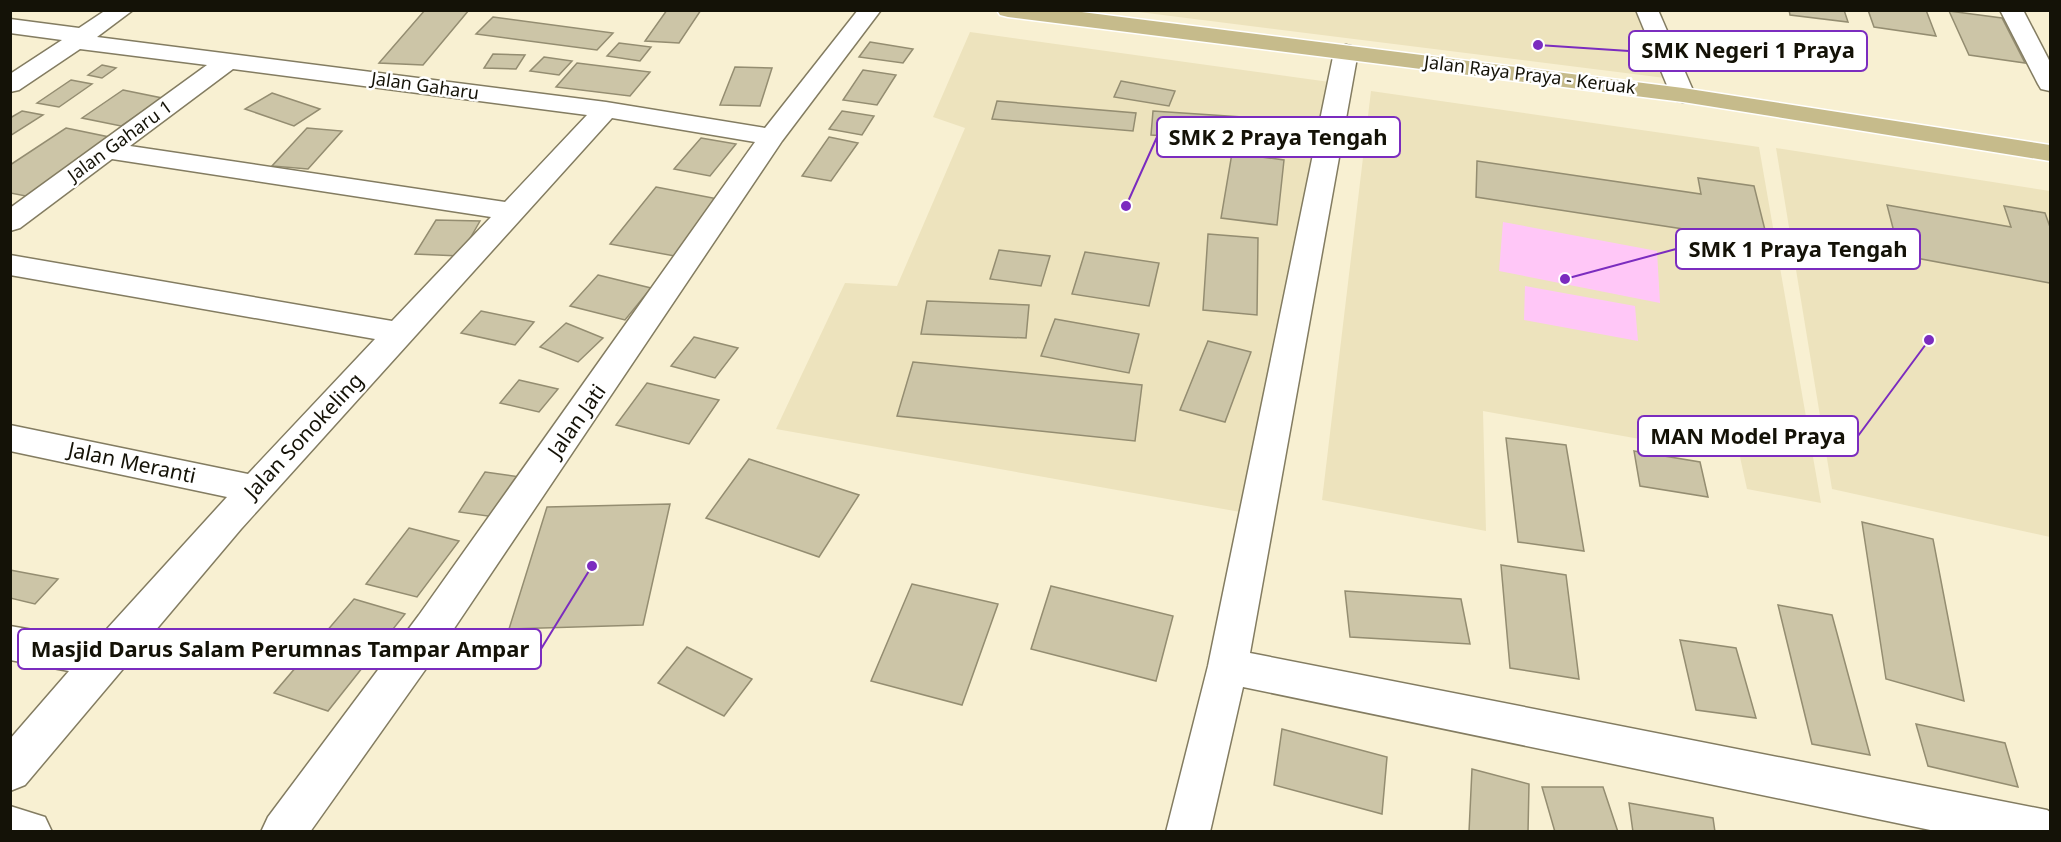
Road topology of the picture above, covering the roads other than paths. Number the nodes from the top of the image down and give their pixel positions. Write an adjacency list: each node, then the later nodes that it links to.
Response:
1 (122, 10): 7 (street)
2 (870, 10): 14 (street, Jalan Jati)
3 (1008, 10): 8 (main road, Jalan Raya Praya - Keruak)
4 (1647, 10): 12 (street)
5 (2011, 10): 10 (street)
6 (10, 26): 7 (street, Jalan Gaharu)
7 (80, 38): 9 (street, Jalan Gaharu); 11 (street)
8 (1346, 52): 12 (main road, Jalan Raya Praya - Keruak); 25 (street)
9 (229, 60): 13 (street, Jalan Gaharu); 15 (street, Jalan Gaharu 1)
10 (2050, 84)
11 (10, 85)
12 (1683, 95): 16 (main road, Jalan Raya Praya - Keruak)
13 (606, 110): 14 (street, Jalan Gaharu); 17 (street, Jalan Sonokeling)
14 (772, 137): 29 (street, Jalan Jati)
15 (106, 150): 17 (street); 18 (street, Jalan Gaharu 1)
16 (2050, 153)
17 (512, 212): 20 (street, Jalan Sonokeling)
18 (10, 222)
19 (10, 265): 20 (street)
20 (400, 333): 22 (street, Jalan Sonokeling)
21 (10, 438): 22 (street, Jalan Meranti)
22 (254, 489): 24 (street, Jalan Sonokeling)
23 (10, 643): 24 (street)
24 (102, 660): 26 (street, Jalan Sonokeling)
25 (1228, 666): 30 (street); 31 (street)
26 (10, 771)
27 (10, 827): 28 (street)
28 (30, 831)
29 (283, 831)
30 (1188, 831)
31 (2047, 831)

